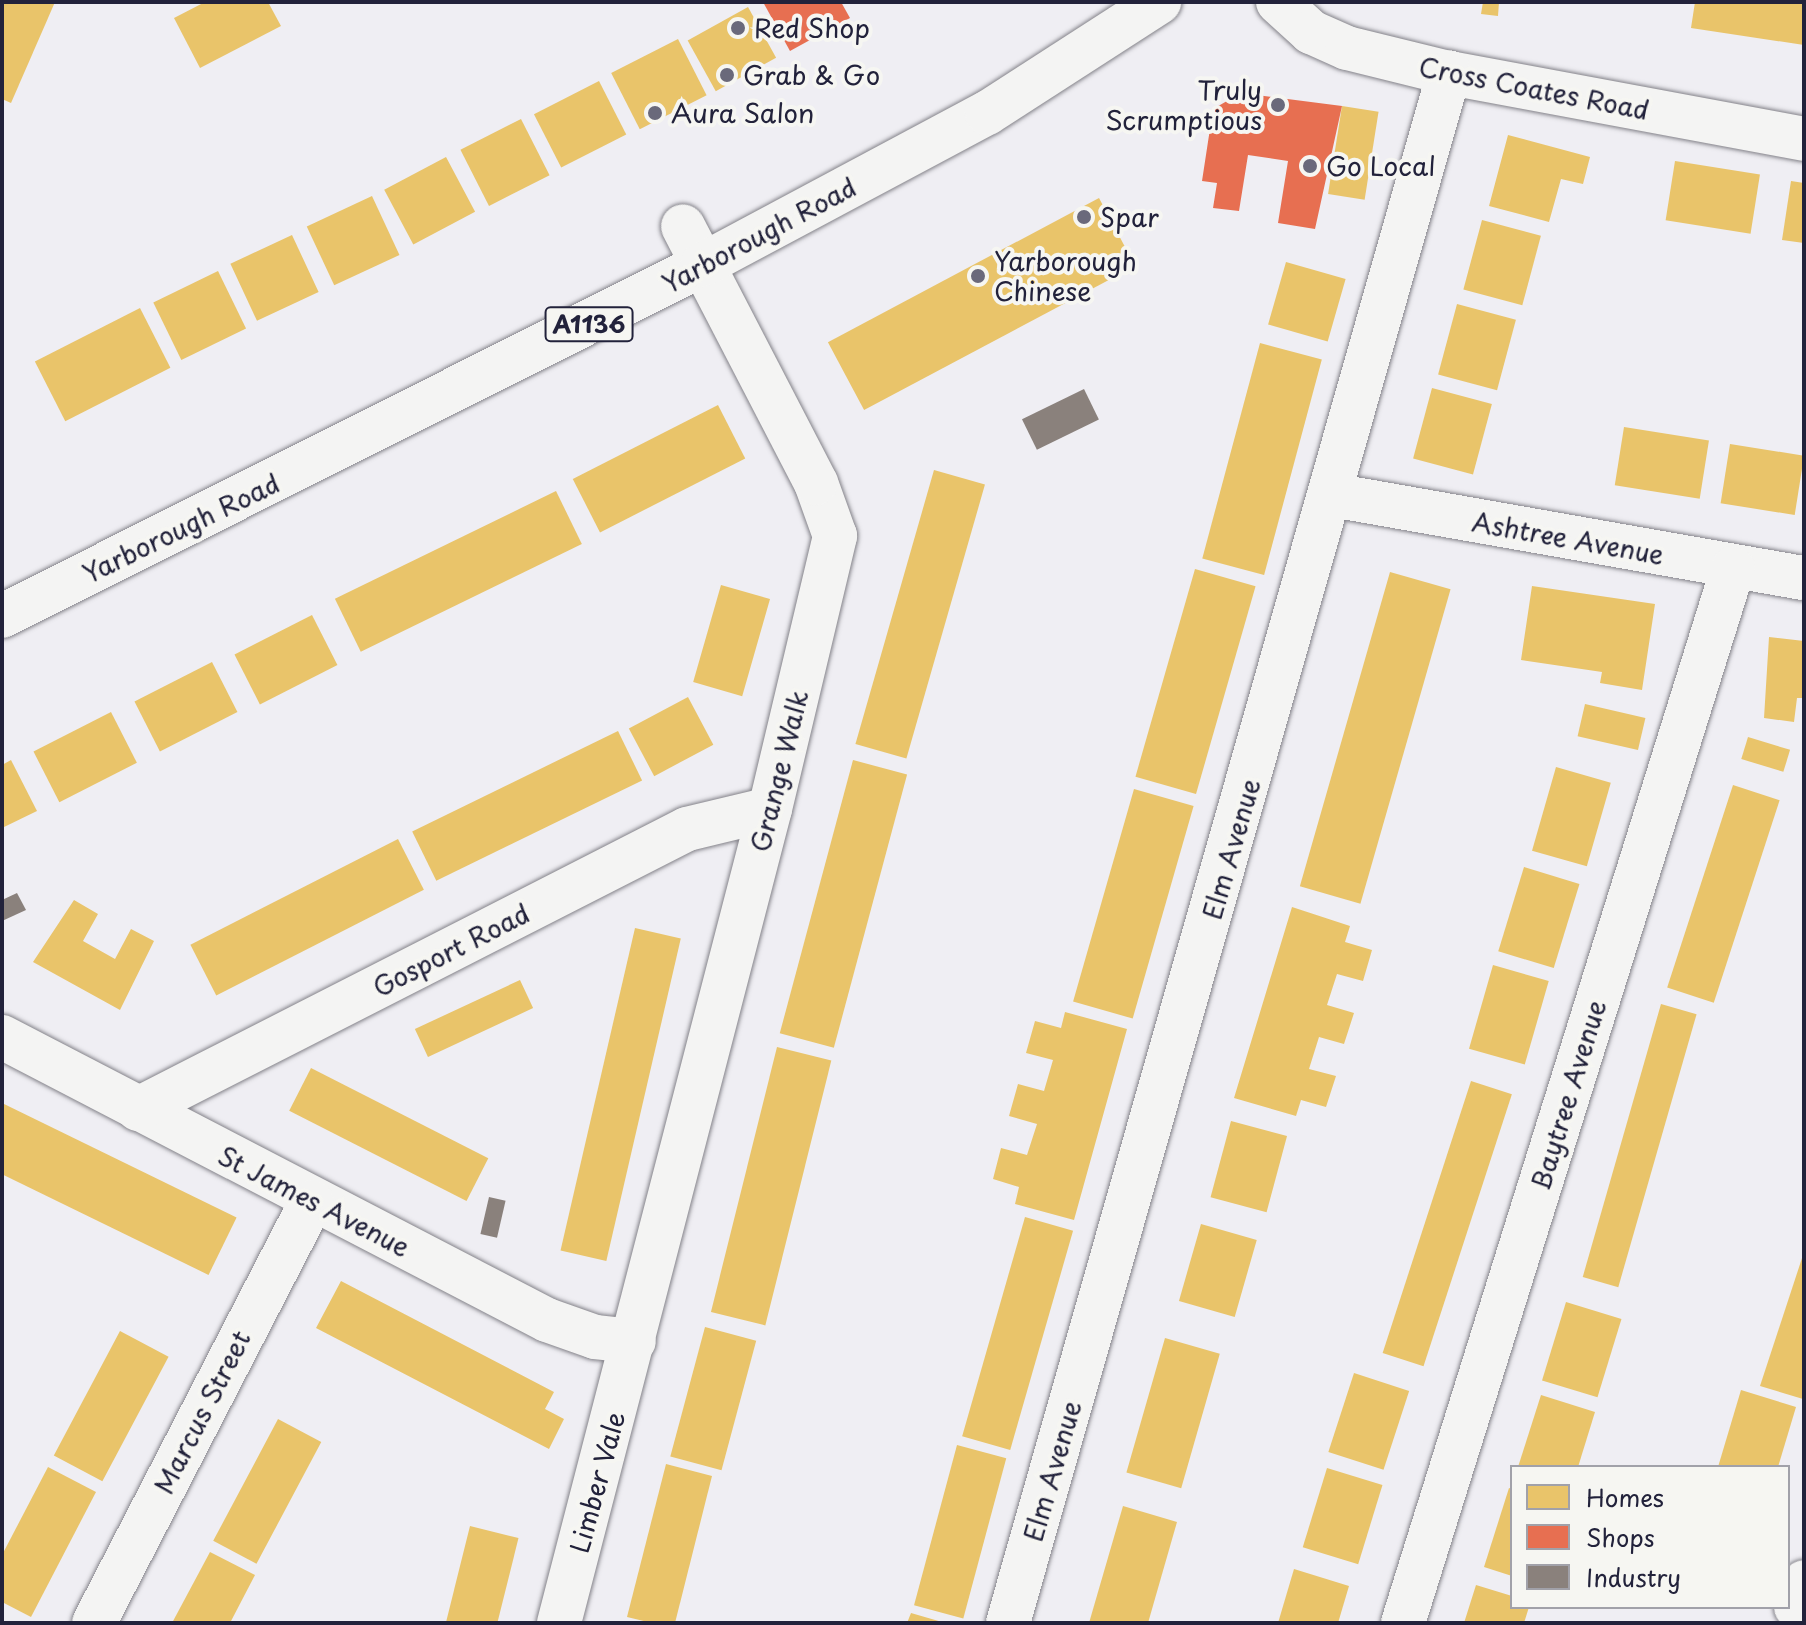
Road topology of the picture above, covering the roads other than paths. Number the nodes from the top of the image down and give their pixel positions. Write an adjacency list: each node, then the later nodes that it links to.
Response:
1 (1159, 2): 6 (street, Yarborough Road / A1136)
2 (1278, 2): 3 (street, Cross Coates Road)
3 (1449, 73): 4 (street, Cross Coates Road); 7 (street, Elm Avenue)
4 (1804, 139)
5 (683, 226): 6 (street, Grange Walk)
6 (702, 265): 10 (street, Yarborough Road / A1136); 11 (street, Grange Walk)
7 (1332, 495): 8 (street, Ashtree Avenue); 18 (street, Elm Avenue)
8 (1733, 568): 9 (street, Ashtree Avenue); 19 (street, Baytree Avenue)
9 (1804, 578)
10 (2, 616)
11 (770, 809): 13 (street, Gosport Road); 15 (street, Grange Walk)
12 (2, 1037): 13 (street, St James Avenue)
13 (138, 1109): 14 (street, St James Avenue)
14 (311, 1202): 15 (street, St James Avenue); 16 (street, Marcus Street)
15 (634, 1341): 17 (street, Limber Vale)
16 (94, 1623)
17 (559, 1623)
18 (1008, 1623)
19 (1403, 1623)

